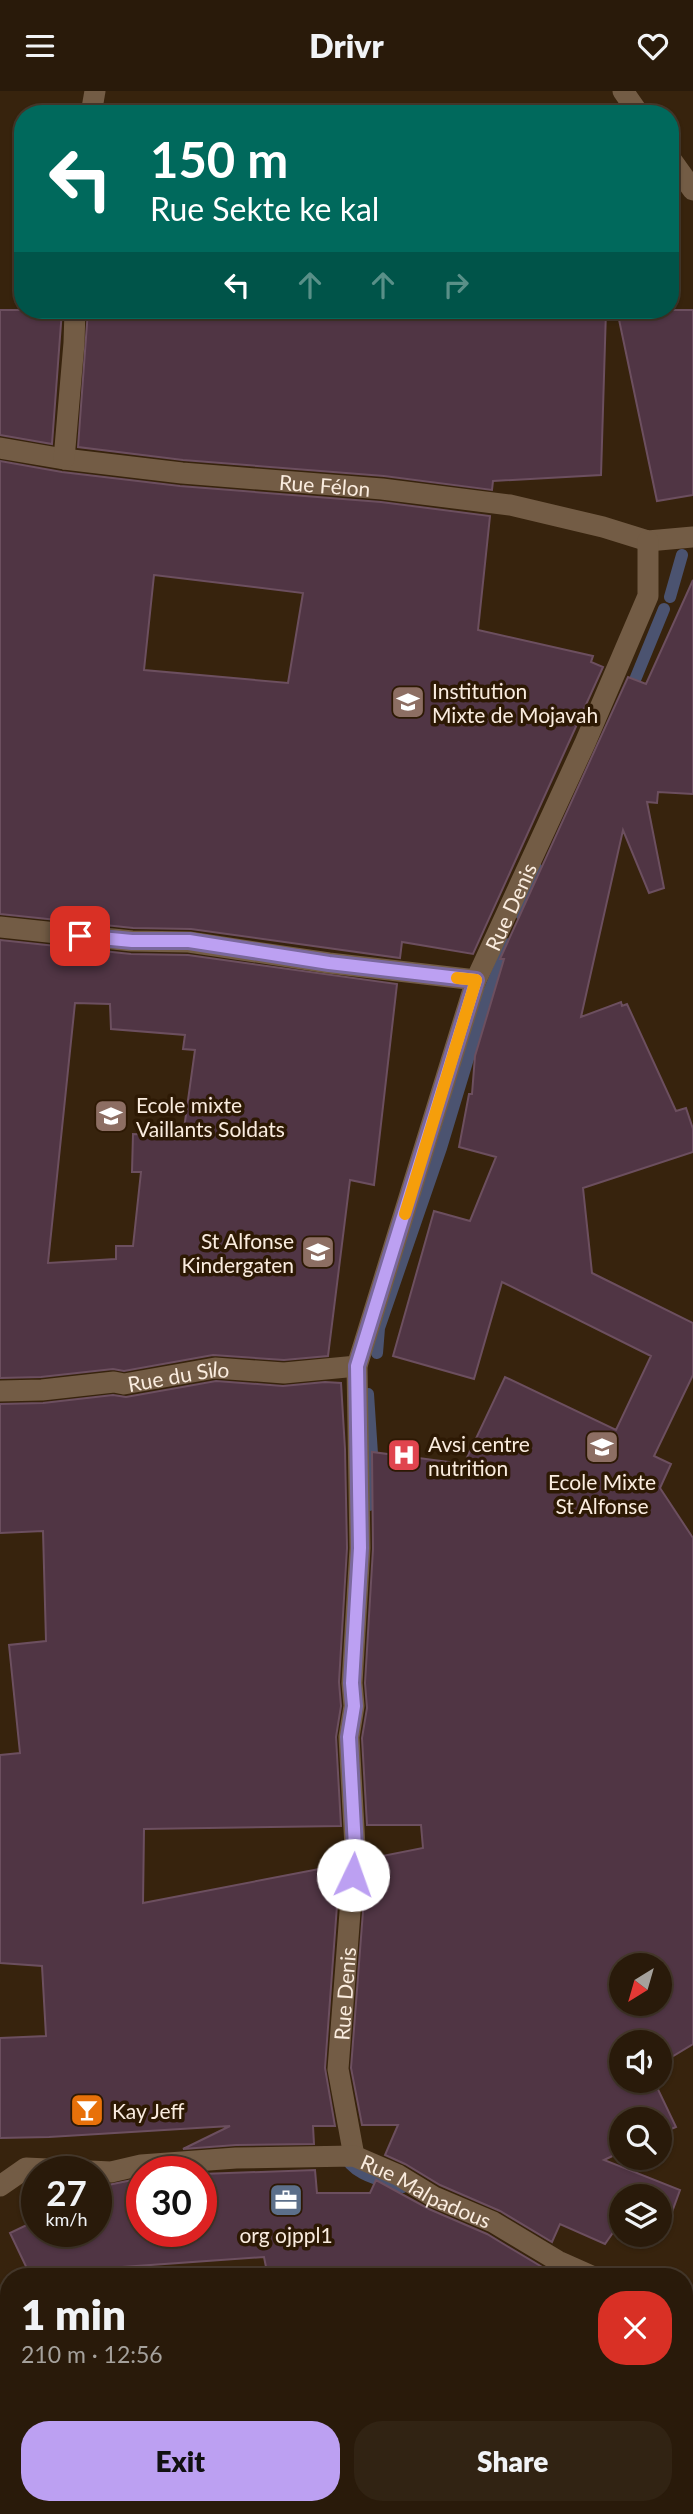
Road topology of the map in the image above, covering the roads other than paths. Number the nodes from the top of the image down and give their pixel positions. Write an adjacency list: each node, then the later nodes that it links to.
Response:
1 (679, 171): 2 (street)
2 (693, 190)
3 (75, 319): 5 (street)
4 (0, 448): 5 (street, Rue Félon)
5 (64, 459): 7 (street, Rue Félon)
6 (693, 537): 7 (street)
7 (648, 541): 9 (street, Rue Denis)
8 (0, 927): 9 (street)
9 (476, 980): 10 (street, Rue Denis)
10 (357, 1366): 11 (street, Rue du Silo); 12 (street, Rue Denis)
11 (0, 1391)
12 (354, 2156): 13 (street, Rue Malpadous); 14 (street, Rue Malpadous)
13 (0, 2186)
14 (574, 2268)

